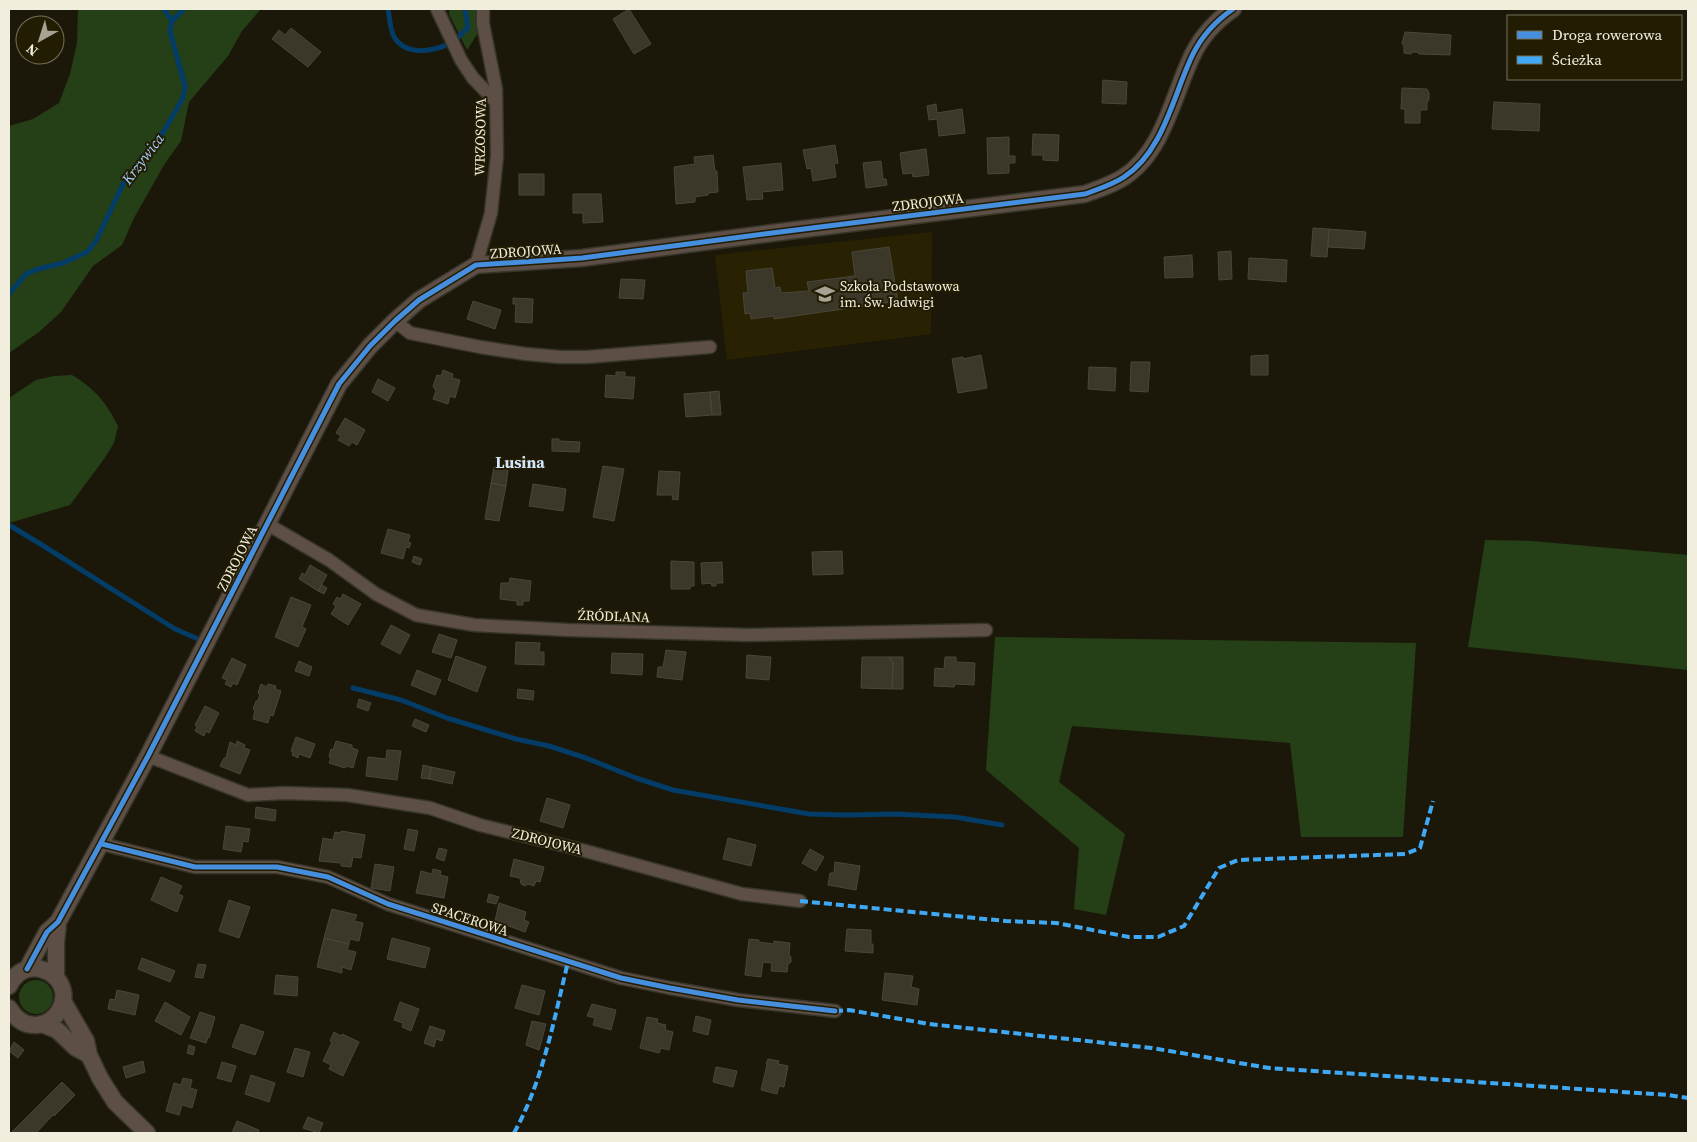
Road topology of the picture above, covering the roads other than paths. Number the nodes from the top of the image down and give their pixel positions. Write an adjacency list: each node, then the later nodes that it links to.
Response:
1 (483, 9): 4 (street, WRZOSOWA)
2 (1233, 9): 5 (street, ZDROJOWA)
3 (439, 11): 4 (street)
4 (496, 102): 5 (street, WRZOSOWA)
5 (476, 266): 6 (street, ZDROJOWA)
6 (395, 321): 7 (street); 8 (street, ZDROJOWA)
7 (710, 347)
8 (267, 524): 9 (street, ŹRÓDLANA); 10 (street, ZDROJOWA)
9 (986, 630)
10 (148, 756): 11 (street, ZDROJOWA); 12 (street, ZDROJOWA)
11 (102, 844): 13 (street, ZDROJOWA); 18 (street, SPACEROWA)
12 (800, 902)
13 (58, 922): 14 (street, ZDROJOWA); 15 (street, ZDROJOWA)
14 (27, 969): 15 (street); 16 (street, ZDROJOWA)
15 (56, 978): 17 (street, ZDROJOWA)
16 (9, 986)
17 (63, 1001): 20 (street); 21 (street, ZDROJOWA)
18 (836, 1011)
19 (12, 1016): 20 (street)
20 (42, 1024): 21 (street)
21 (89, 1055): 22 (street, ZDROJOWA)
22 (148, 1133)

